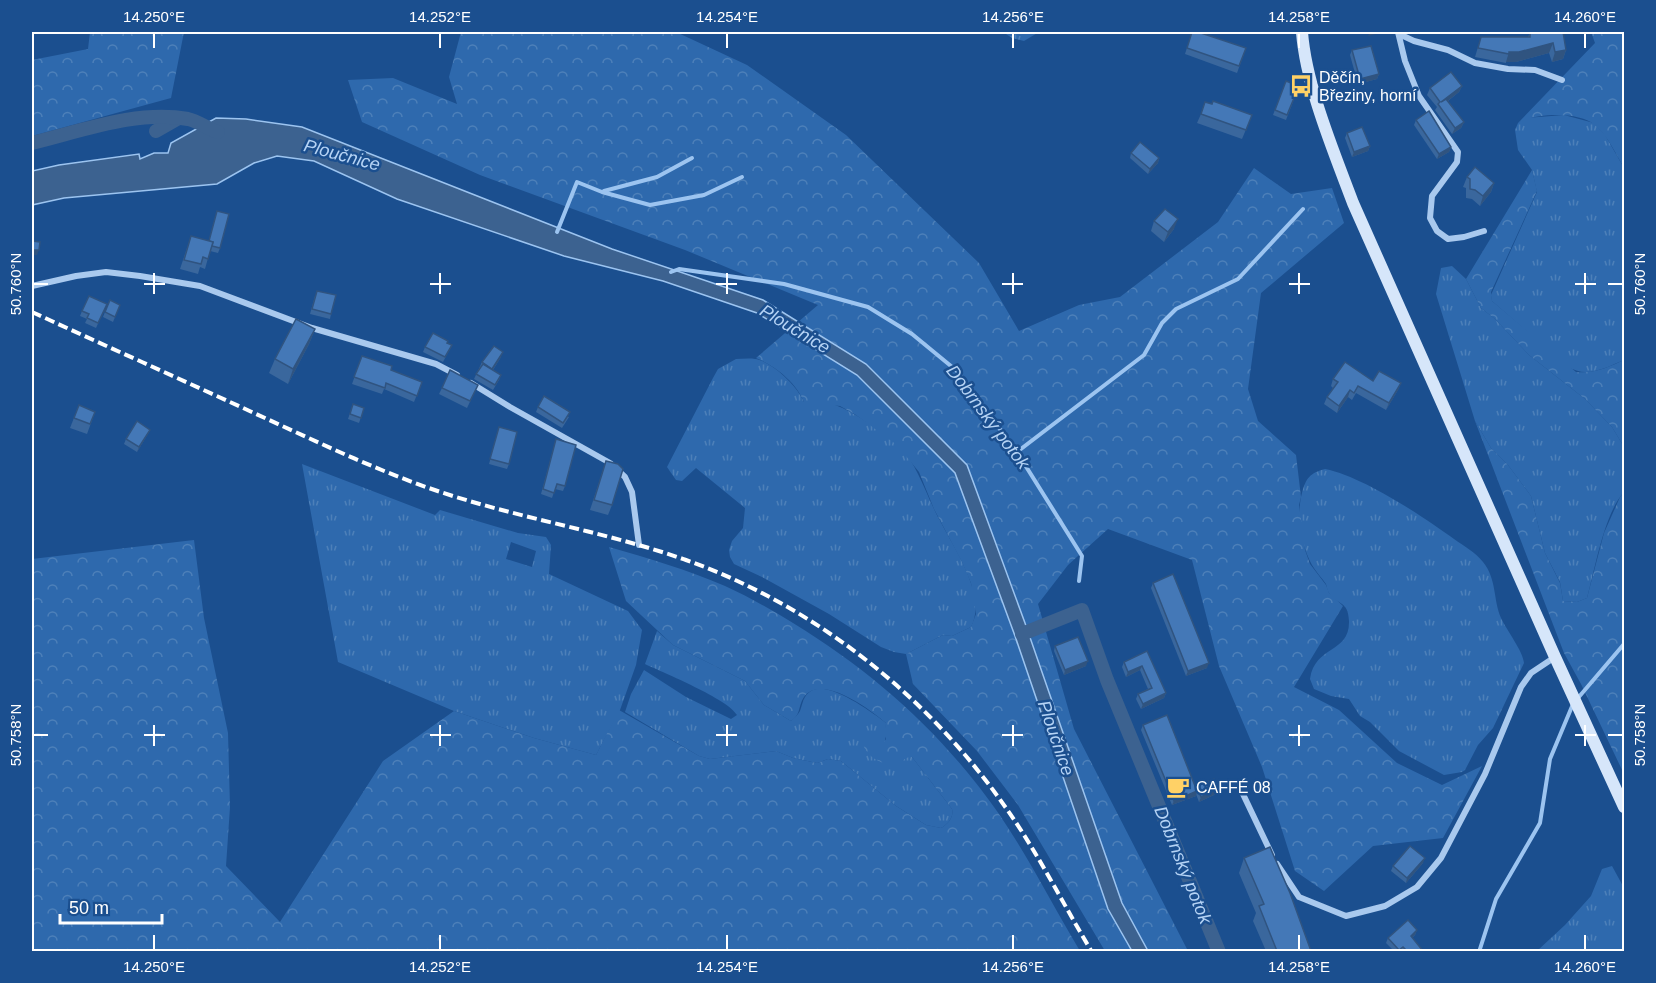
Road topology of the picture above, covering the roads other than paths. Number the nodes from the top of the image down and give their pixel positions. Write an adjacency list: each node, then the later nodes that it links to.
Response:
1 (1302, 32): 7 (main road)
2 (1398, 33): 3 (street); 4 (street)
3 (1562, 80)
4 (1484, 231)
5 (32, 286): 6 (street)
6 (639, 545)
7 (1555, 657): 8 (street); 9 (main road)
8 (1242, 792)
9 (1624, 807)

